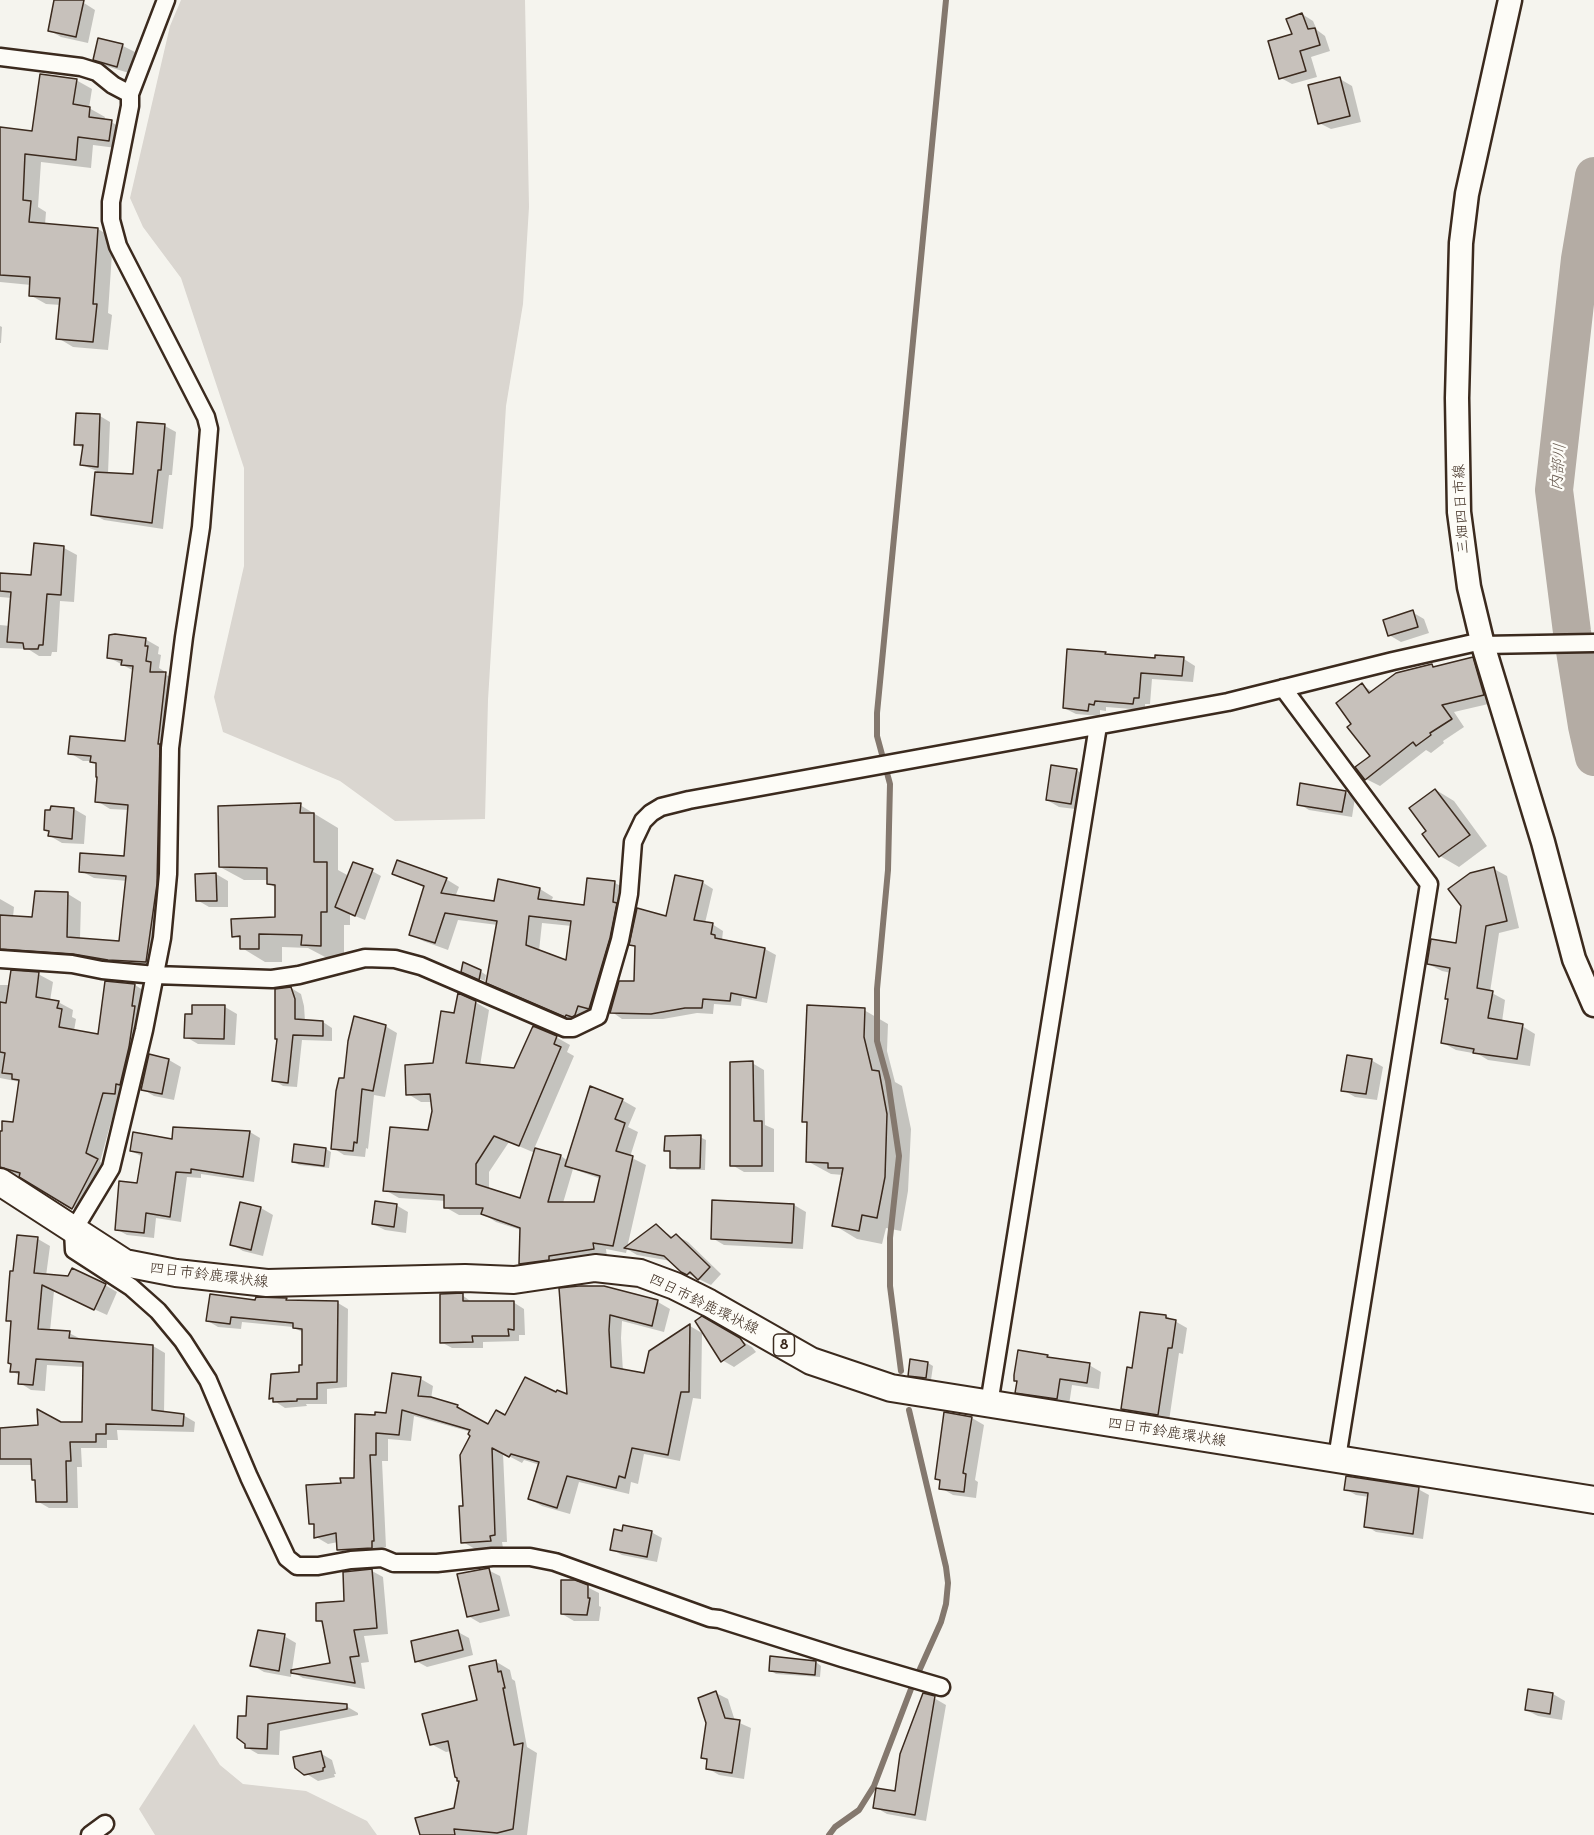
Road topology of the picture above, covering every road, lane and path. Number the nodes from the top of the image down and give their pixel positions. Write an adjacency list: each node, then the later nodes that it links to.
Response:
1 (166, 0): 4 (street)
2 (1510, 0): 6 (main road, 三畑四日市線)
3 (0, 57): 4 (street)
4 (130, 94): 10 (street)
5 (1594, 642): 6 (street)
6 (1483, 643): 7 (street); 11 (main road, 三畑四日市線)
7 (1283, 688): 8 (street); 15 (street)
8 (1098, 726): 10 (street); 14 (street)
9 (0, 959): 10 (street)
10 (155, 975): 13 (street)
11 (1594, 1005)
12 (0, 1182): 13 (main road, 四日市鈴鹿環状線 / 8)
13 (73, 1231): 14 (main road, 四日市鈴鹿環状線 / 8); 17 (street)
14 (989, 1404): 15 (main road, 四日市鈴鹿環状線 / 8)
15 (1337, 1458): 16 (main road, 四日市鈴鹿環状線 / 8)
16 (1594, 1500)
17 (941, 1687)
18 (105, 1824): 19 (street)
19 (90, 1835)

